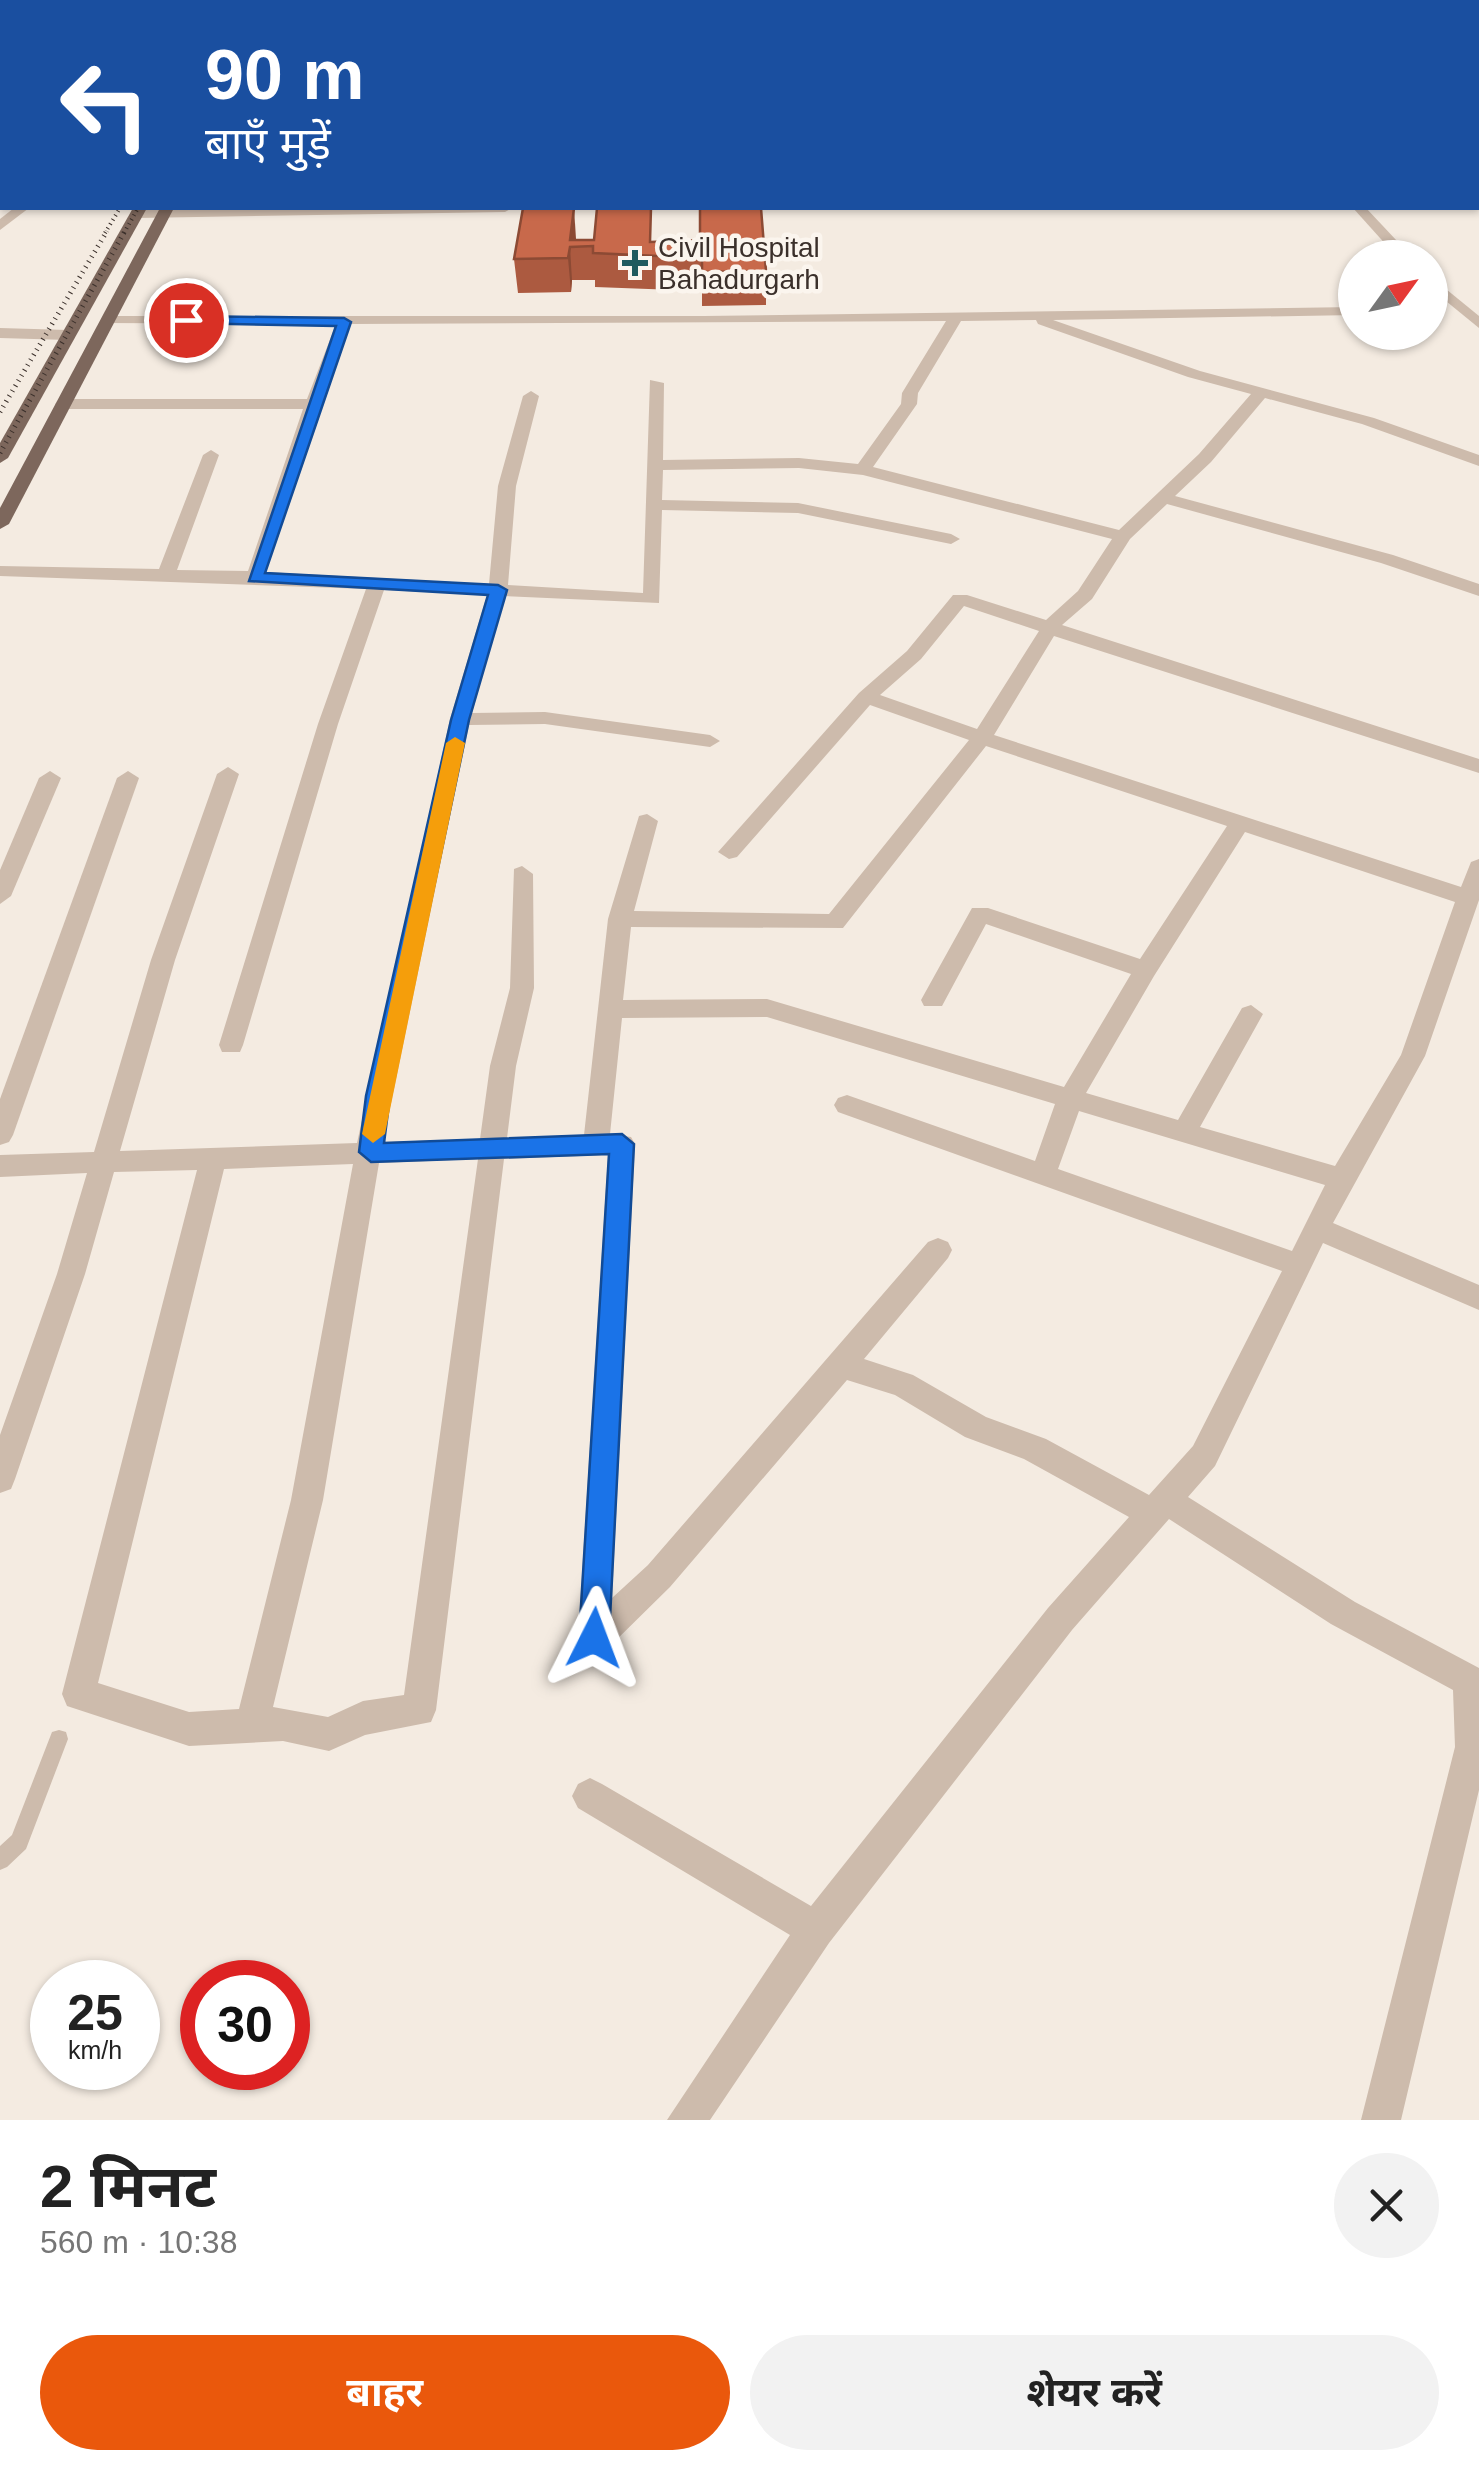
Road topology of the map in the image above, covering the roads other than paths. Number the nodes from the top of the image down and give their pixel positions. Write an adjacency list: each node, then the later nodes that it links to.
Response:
1 (20, 210): 5 (street)
2 (166, 210): 4 (street); 13 (main road)
3 (1361, 210): 6 (street)
4 (139, 211): 17 (main road)
5 (0, 226)
6 (1389, 240)
7 (1448, 296): 9 (street)
8 (1448, 309): 9 (street)
9 (1463, 309): 15 (street)
10 (1338, 311): 12 (street)
11 (956, 316): 12 (street); 14 (street); 27 (street)
12 (1030, 316): 19 (street)
13 (108, 320): 14 (street); 21 (main road)
14 (344, 322): 22 (street)
15 (1479, 324)
16 (0, 333): 17 (street)
17 (68, 335): 23 (main road)
18 (656, 383): 26 (street)
19 (1262, 391): 25 (street); 28 (street)
20 (531, 396): 39 (street)
21 (64, 404): 22 (street); 31 (main road)
22 (313, 404): 37 (street)
23 (3, 448)
24 (211, 455): 36 (street)
25 (1479, 462)
26 (654, 465): 27 (street); 29 (street)
27 (862, 470): 30 (street)
28 (1164, 498): 33 (street); 40 (street)
29 (655, 504): 34 (street); 39 (street)
30 (1018, 507): 32 (street); 33 (street)
31 (0, 524)
32 (998, 524)
33 (1123, 536): 41 (street)
34 (952, 539)
35 (0, 571): 36 (street)
36 (166, 576): 37 (street)
37 (255, 577): 38 (street)
38 (376, 585): 39 (street); 62 (street)
39 (498, 590): 43 (street)
40 (1479, 590)
41 (1052, 626): 42 (street); 44 (street); 46 (street)
42 (866, 697): 44 (street); 52 (street)
43 (460, 720): 45 (street); 69 (street)
44 (982, 738): 51 (street); 57 (street)
45 (710, 741)
46 (1479, 766)
47 (228, 774): 71 (street)
48 (50, 778): 55 (street)
49 (128, 778): 66 (street)
50 (647, 821): 57 (street)
51 (1240, 823): 56 (street); 58 (street)
52 (730, 852)
53 (1479, 867): 56 (street)
54 (522, 874): 68 (street)
55 (0, 896)
56 (1470, 906): 74 (street)
57 (620, 919): 60 (street)
58 (1145, 970): 59 (street); 63 (street)
59 (933, 1000)
60 (610, 1009): 63 (street); 67 (street)
61 (1250, 1014): 65 (street)
62 (231, 1045)
63 (1070, 1099): 65 (street); 73 (street)
64 (847, 1105): 73 (street)
65 (1184, 1132): 74 (street)
66 (0, 1136)
67 (596, 1145): 68 (street); 79 (street)
68 (493, 1148): 69 (street); 83 (street)
69 (371, 1152): 70 (street); 83 (street)
70 (213, 1158): 71 (street); 83 (street)
71 (104, 1162): 72 (street); 80 (street)
72 (0, 1166)
73 (1043, 1174): 77 (street)
74 (1342, 1179): 75 (street)
75 (1317, 1228): 77 (street); 78 (street)
76 (938, 1250): 79 (street)
77 (1299, 1264): 81 (street)
78 (1479, 1298)
79 (841, 1366): 81 (street)
80 (0, 1479)
81 (1159, 1507): 82 (street); 87 (street)
82 (1474, 1684): 89 (street)
83 (252, 1725)
84 (59, 1739): 86 (lane)
85 (590, 1796): 87 (street)
86 (0, 1860)
87 (816, 1930): 88 (street)
88 (687, 2120)
89 (1380, 2120)

